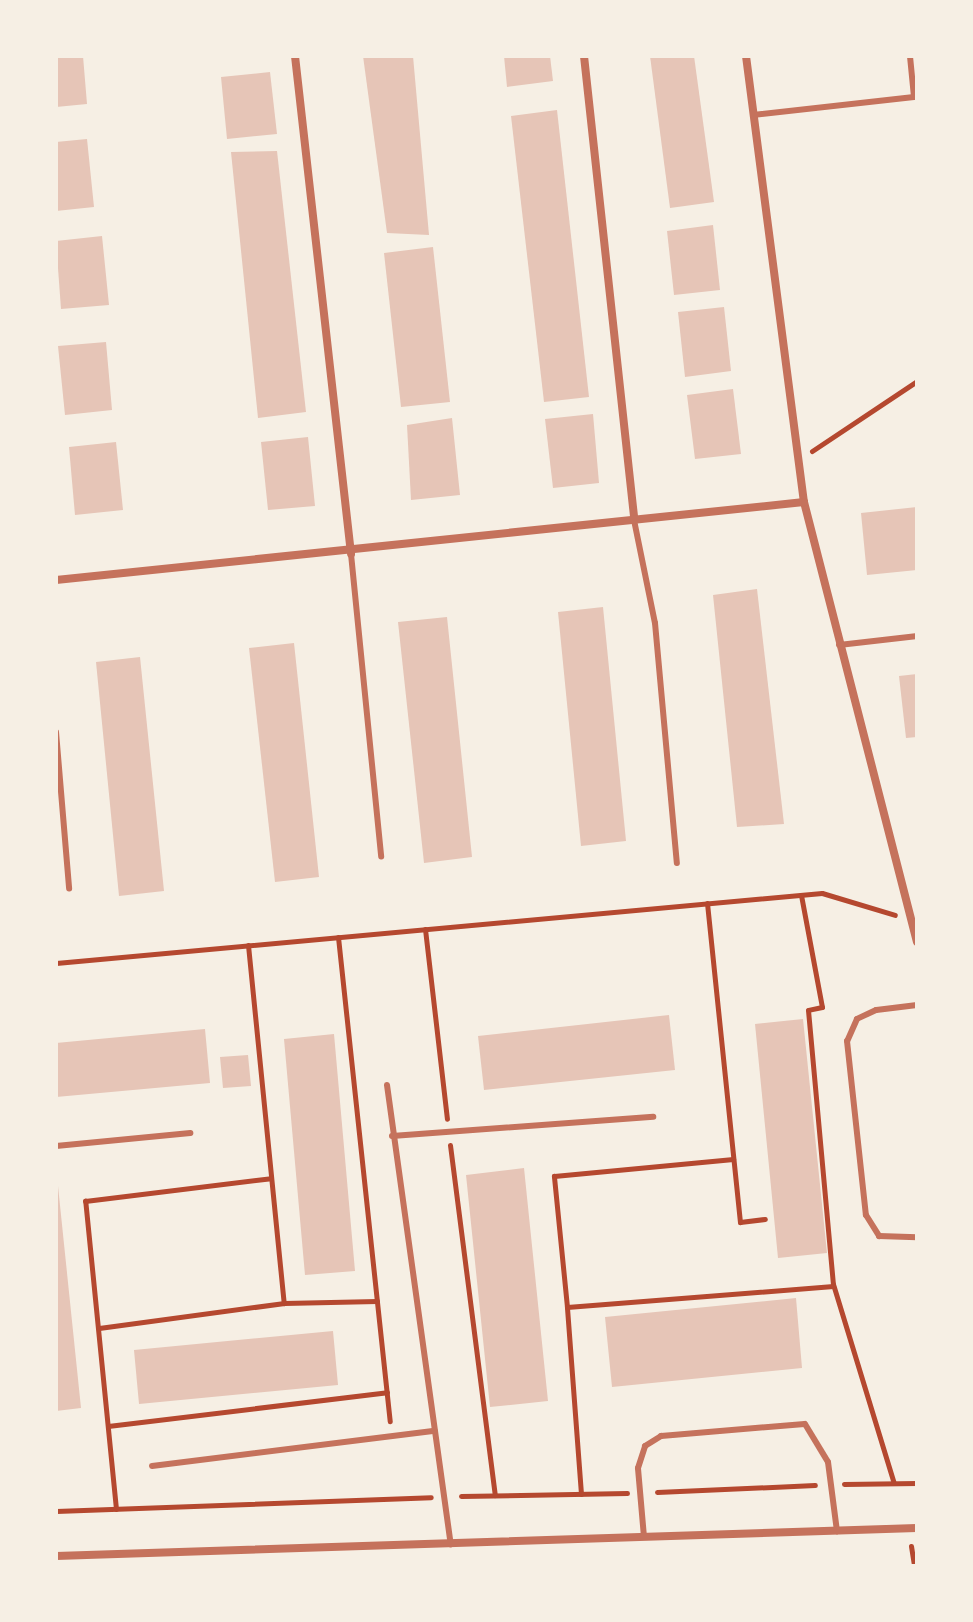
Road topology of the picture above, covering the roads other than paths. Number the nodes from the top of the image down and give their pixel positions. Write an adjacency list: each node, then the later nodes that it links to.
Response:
1 (295, 56): 8 (street)
2 (584, 56): 7 (street)
3 (746, 56): 5 (street)
4 (910, 56): 5 (lane)
5 (753, 115): 6 (street)
6 (804, 502): 7 (street); 11 (street)
7 (634, 520): 8 (street); 14 (lane)
8 (351, 554): 9 (street); 13 (lane)
9 (56, 580)
10 (917, 636): 11 (lane)
11 (839, 645): 16 (street)
12 (56, 732): 15 (lane)
13 (381, 857)
14 (677, 863)
15 (69, 888)
16 (917, 942)
17 (917, 1005): 23 (lane)
18 (387, 1085): 21 (lane)
19 (653, 1117): 21 (lane)
20 (190, 1133): 22 (lane)
21 (392, 1136): 24 (lane)
22 (56, 1146)
23 (917, 1237)
24 (435, 1431): 25 (lane); 29 (lane)
25 (152, 1466)
26 (917, 1528): 27 (street)
27 (837, 1531): 28 (street); 28 (lane)
28 (644, 1537): 29 (street)
29 (451, 1547): 30 (street)
30 (56, 1556)

